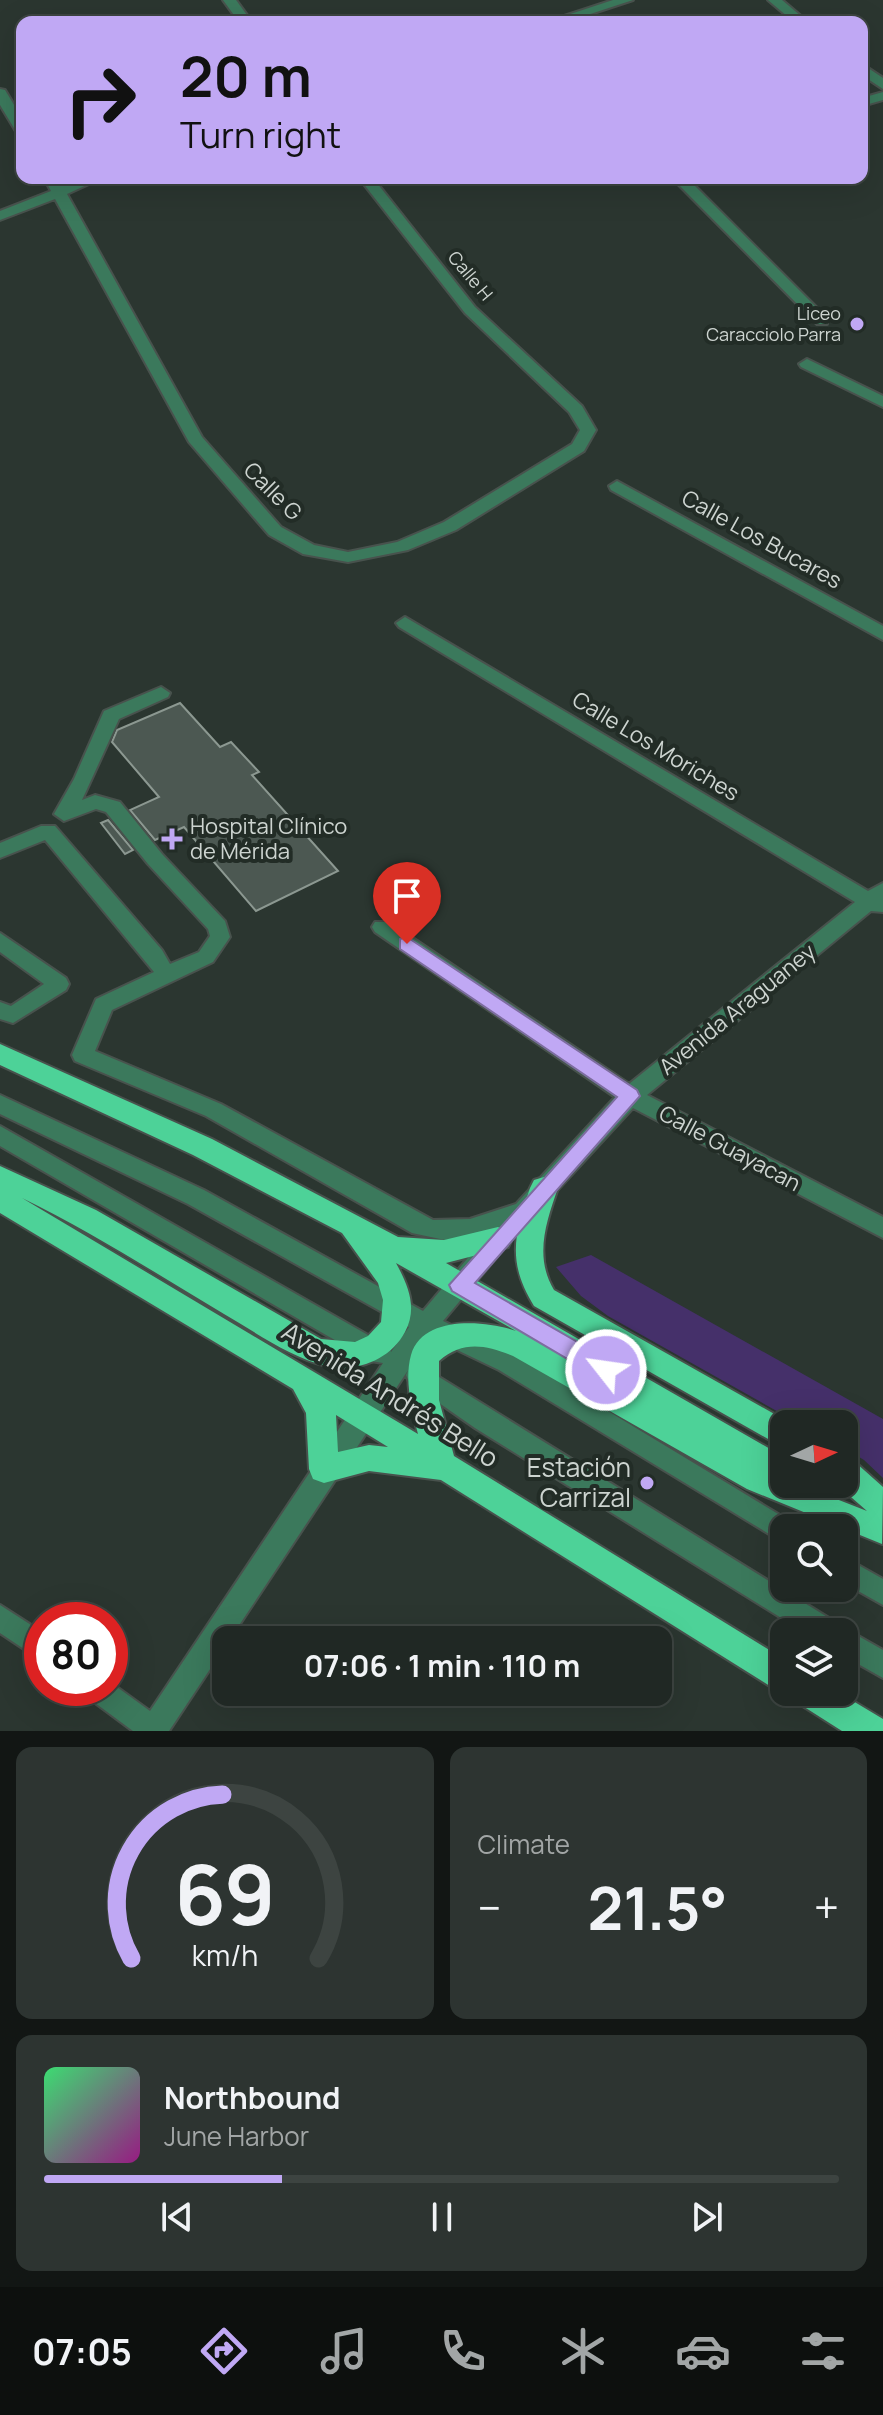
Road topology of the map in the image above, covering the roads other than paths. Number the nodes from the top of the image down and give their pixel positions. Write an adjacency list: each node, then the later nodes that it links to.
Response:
1 (627, 0): 3 (street)
2 (774, 0): 4 (street)
3 (572, 16)
4 (794, 16)
5 (0, 93): 6 (street)
6 (16, 120)
7 (371, 184): 13 (street, Calle H)
8 (685, 184): 11 (street)
9 (55, 185): 10 (street); 13 (street, Calle G)
10 (0, 216)
11 (822, 321)
12 (807, 364): 14 (street)
13 (556, 389)
14 (883, 402)
15 (617, 486): 17 (street, Calle Los Bucares)
16 (405, 623): 22 (street, Calle Los Moriches)
17 (883, 634)
18 (161, 693): 19 (street)
19 (64, 814): 20 (street); 25 (street)
20 (48, 831): 21 (street); 25 (street)
21 (0, 851)
22 (878, 900): 28 (street, Avenida Araguaney)
23 (382, 927): 28 (street, Calle Guayacan)
24 (0, 941): 26 (street)
25 (166, 975): 34 (street)
26 (0, 1010)
27 (0, 1054): 35 (highway)
28 (630, 1096): 32 (street, Avenida Araguaney); 36 (street, Calle Guayacan)
29 (0, 1104): 40 (street)
30 (0, 1135): 43 (street)
31 (0, 1177): 43 (highway)
32 (544, 1188): 34 (street, Avenida Araguaney); 48 (highway)
33 (0, 1199): 46 (highway, Avenida Andrés Bello)
34 (525, 1210): 37 (street, Avenida Araguaney)
35 (340, 1218): 38 (highway); 40 (highway)
36 (883, 1228)
37 (498, 1239): 38 (highway); 39 (street, Avenida Araguaney)
38 (387, 1245): 39 (highway)
39 (459, 1285): 41 (street, Avenida Araguaney); 49 (highway)
40 (399, 1311): 41 (street); 43 (highway)
41 (426, 1324): 42 (street); 44 (street, Avenida Araguaney)
42 (453, 1337): 45 (highway); 54 (street); 55 (highway)
43 (371, 1349): 44 (street)
44 (397, 1363): 45 (street); 47 (street, Avenida Araguaney)
45 (422, 1378): 50 (highway); 59 (street)
46 (301, 1379): 47 (highway, Avenida Andrés Bello); 51 (highway)
47 (362, 1415): 50 (highway, Avenida Andrés Bello); 51 (street, Avenida Araguaney)
48 (770, 1427)
49 (770, 1465)
50 (442, 1467): 51 (highway); 63 (highway, Avenida Andrés Bello)
51 (324, 1469): 66 (street, Avenida Araguaney)
52 (858, 1490): 55 (highway)
53 (831, 1498): 55 (highway)
54 (770, 1522)
55 (883, 1523)
56 (858, 1578): 57 (street)
57 (883, 1593)
58 (0, 1617): 60 (street)
59 (806, 1618)
60 (24, 1635)
61 (858, 1650): 62 (street)
62 (883, 1665)
63 (770, 1668)
64 (120, 1706): 66 (street)
65 (832, 1706): 67 (highway)
66 (153, 1731)
67 (872, 1731)

